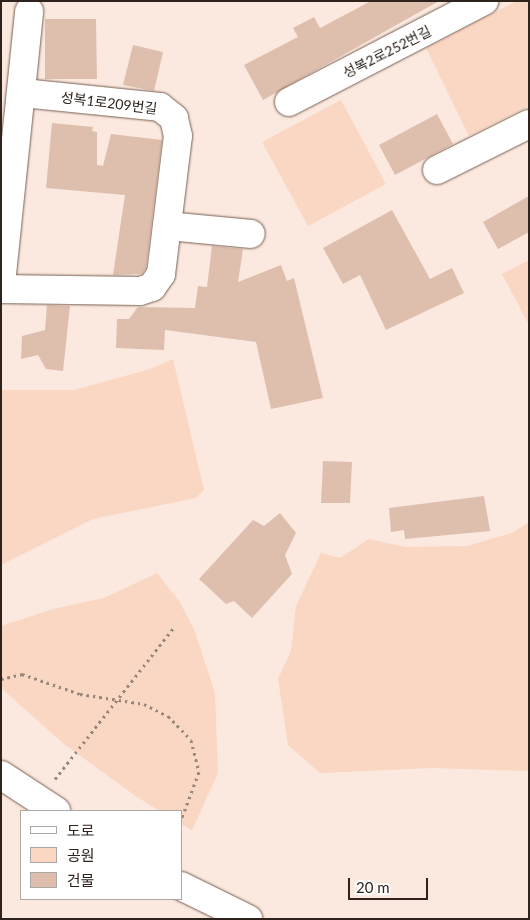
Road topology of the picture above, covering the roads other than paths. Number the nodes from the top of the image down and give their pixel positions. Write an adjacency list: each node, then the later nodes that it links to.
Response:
1 (484, 1): 4 (street, 성복2로252번길)
2 (29, 11): 3 (street)
3 (22, 93): 7 (street, 성복1로209번길); 9 (street)
4 (289, 102)
5 (529, 124): 6 (street)
6 (436, 170)
7 (167, 226): 8 (street); 10 (street, 성복1로209번길)
8 (251, 234)
9 (1, 284)
10 (1, 288)
11 (1, 775): 12 (street)
12 (48, 805)
13 (182, 887): 14 (street)
14 (232, 916)

